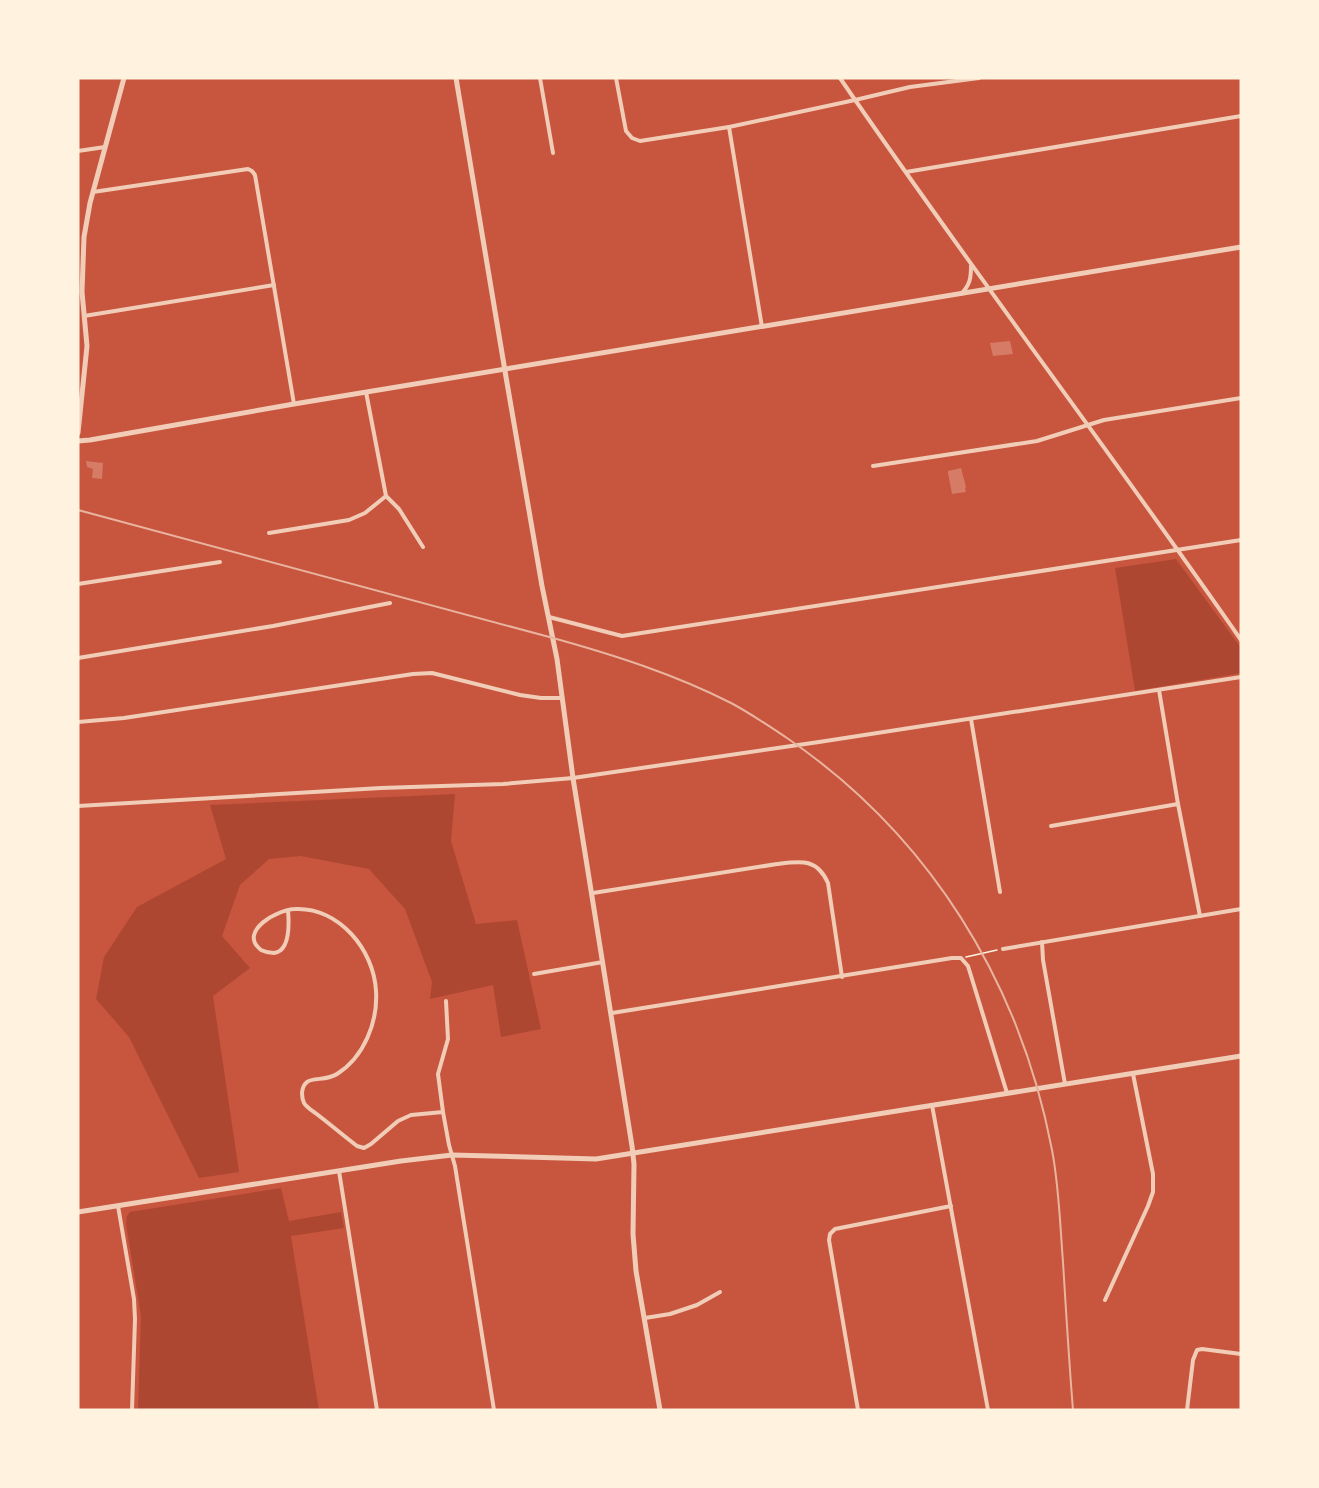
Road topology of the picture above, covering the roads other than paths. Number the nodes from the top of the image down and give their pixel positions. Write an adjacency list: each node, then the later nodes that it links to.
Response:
1 (124, 78): 10 (street)
2 (456, 78): 23 (street)
3 (540, 78): 12 (street)
4 (616, 78): 9 (street)
5 (840, 78): 7 (street)
6 (979, 78): 7 (street)
7 (855, 100): 9 (street); 13 (street)
8 (1241, 116): 13 (street)
9 (729, 127): 22 (street)
10 (105, 147): 11 (street); 14 (street)
11 (78, 151)
12 (553, 153)
13 (906, 172): 16 (street)
14 (93, 192): 17 (street); 18 (street)
15 (1241, 247): 19 (street)
16 (971, 265): 19 (street); 20 (street)
17 (80, 275): 21 (street)
18 (274, 285): 21 (street); 26 (street)
19 (988, 290): 20 (street); 27 (street)
20 (960, 294): 22 (street)
21 (84, 316): 28 (street)
22 (762, 327): 23 (street)
23 (505, 369): 24 (street); 39 (street)
24 (366, 392): 26 (street); 31 (street)
25 (1241, 398): 27 (street)
26 (294, 404): 29 (street)
27 (1087, 424): 30 (street); 35 (street)
28 (78, 433)
29 (78, 441)
30 (873, 466)
31 (386, 496): 32 (street); 34 (street)
32 (269, 533)
33 (1241, 540): 35 (street)
34 (423, 547)
35 (1179, 550): 39 (street); 40 (street)
36 (220, 562): 37 (street)
37 (78, 584)
38 (390, 603): 41 (street)
39 (549, 617): 44 (street)
40 (1241, 640)
41 (78, 658)
42 (1241, 677): 43 (street)
43 (1159, 690): 45 (street); 48 (street)
44 (562, 698): 46 (street); 47 (street)
45 (971, 719): 47 (street); 51 (street)
46 (78, 722)
47 (573, 778): 49 (street); 52 (street)
48 (1178, 804): 50 (street); 55 (street)
49 (78, 806)
50 (1051, 826)
51 (1000, 892)
52 (592, 893): 58 (street); 60 (street)
53 (1241, 909): 55 (street)
54 (288, 910): 54 (street); 68 (street)
55 (1200, 916): 56 (street)
56 (1042, 942): 57 (street); 65 (street)
57 (1004, 949)
58 (604, 962): 59 (street); 62 (street)
59 (534, 974)
60 (842, 976): 62 (street); 66 (street)
61 (446, 1001): 68 (street)
62 (612, 1013): 69 (street)
63 (1241, 1056): 64 (street)
64 (1133, 1074): 65 (street); 76 (street)
65 (1065, 1084): 66 (street)
66 (1007, 1094): 67 (street)
67 (932, 1105): 69 (street); 73 (street)
68 (442, 1112): 70 (street)
69 (633, 1154): 70 (street); 77 (street)
70 (452, 1155): 71 (street); 81 (street)
71 (339, 1172): 72 (street); 80 (street)
72 (118, 1206): 74 (street); 79 (street)
73 (951, 1206): 83 (street); 84 (street)
74 (78, 1212)
75 (720, 1292): 77 (street)
76 (1105, 1300)
77 (645, 1318): 82 (street)
78 (1241, 1354): 85 (street)
79 (132, 1410)
80 (377, 1410)
81 (494, 1410)
82 (660, 1410)
83 (858, 1410)
84 (988, 1410)
85 (1186, 1410)

